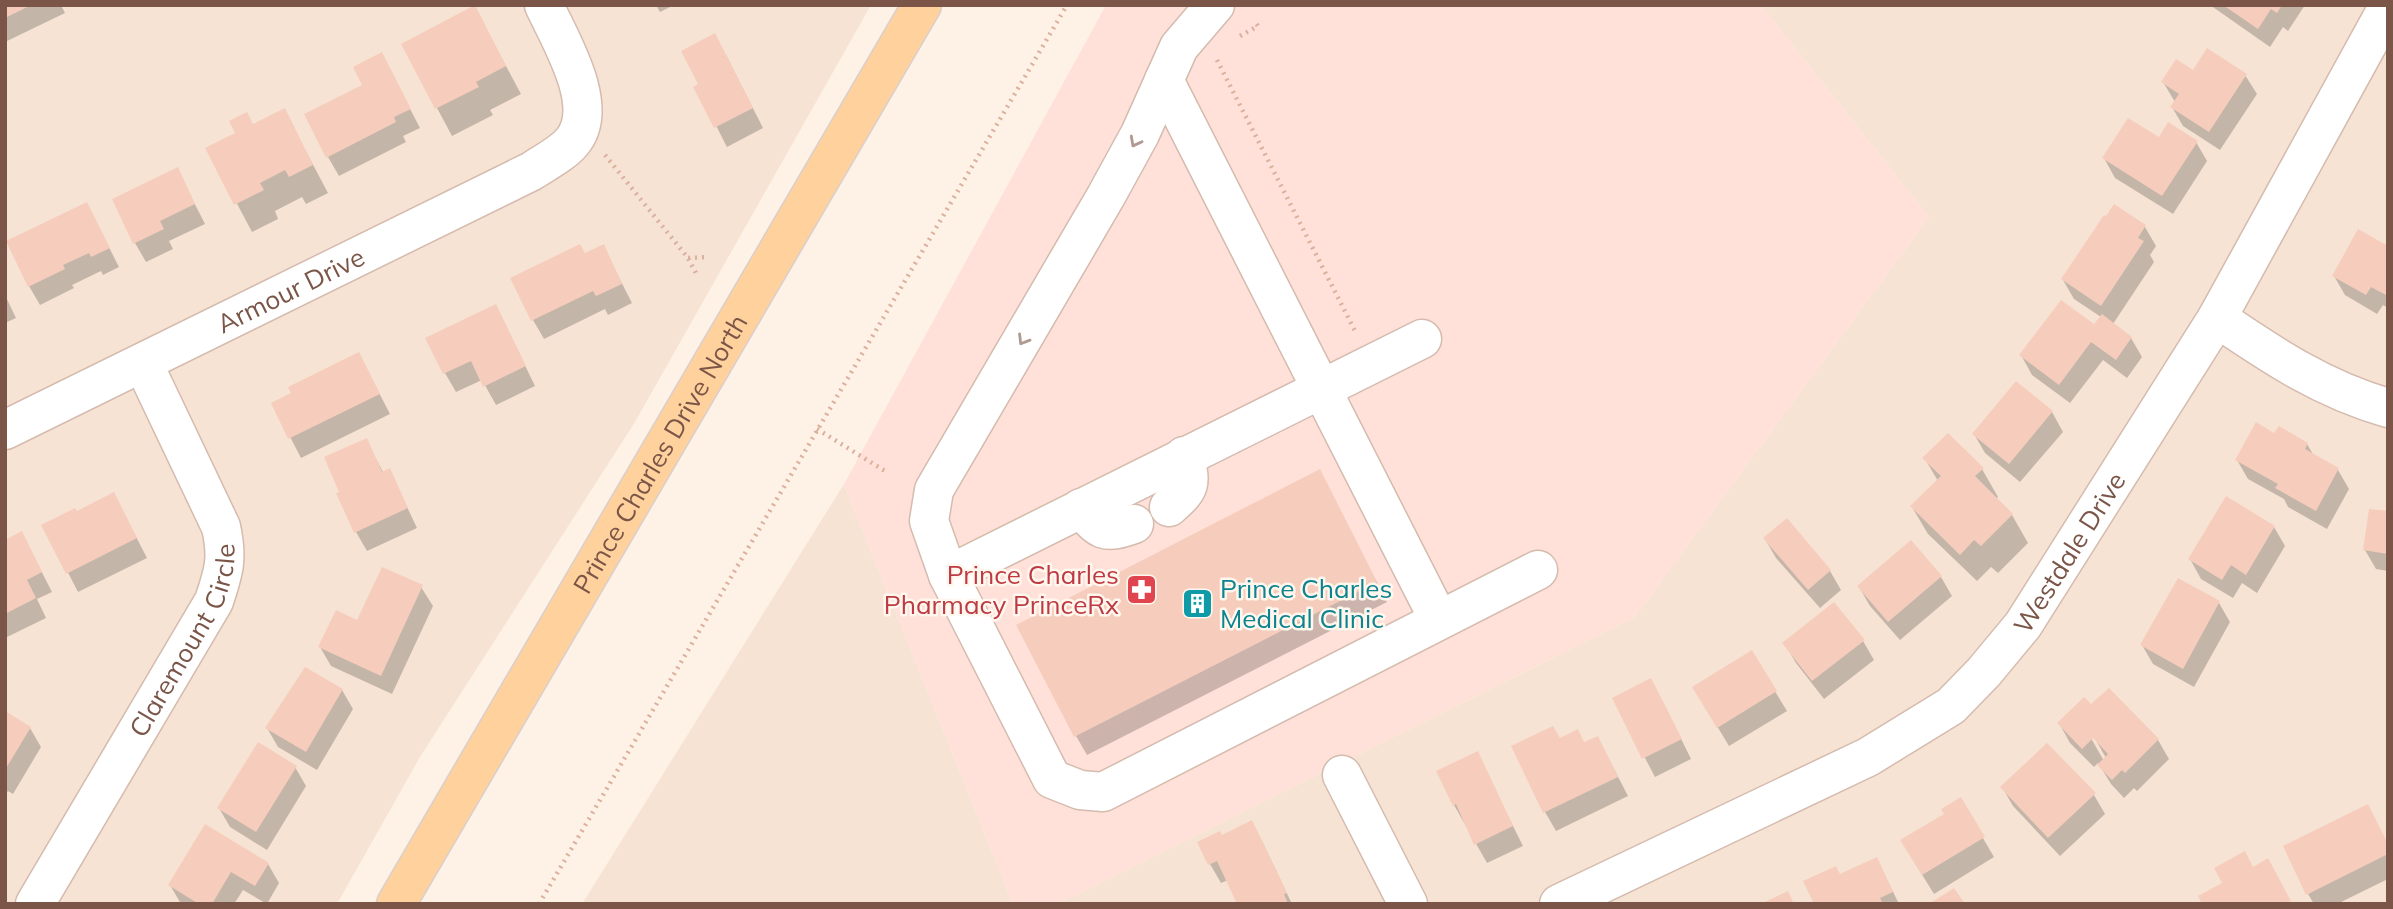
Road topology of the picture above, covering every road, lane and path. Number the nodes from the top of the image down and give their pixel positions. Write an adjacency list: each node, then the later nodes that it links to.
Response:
1 (544, 5): 10 (street)
2 (922, 5): 31 (main road, Prince Charles Drive North)
3 (1067, 5): 20 (path)
4 (1215, 5): 9 (street)
5 (2388, 6): 14 (street, Westdale Drive)
6 (1256, 23): 7 (path)
7 (1234, 39)
8 (1219, 50): 16 (path)
9 (1164, 80): 18 (street); 28 (street, one-way to 28)
10 (576, 135): 12 (path); 17 (street, Armour Drive)
11 (708, 257): 12 (path)
12 (688, 258): 13 (path)
13 (698, 277)
14 (2217, 318): 19 (street); 35 (street, Westdale Drive)
15 (1422, 339): 18 (street)
16 (1361, 344)
17 (143, 363): 21 (street, Armour Drive); 32 (street, Claremount Circle)
18 (1319, 389): 22 (street); 29 (street)
19 (2388, 408)
20 (817, 429): 23 (path); 33 (path)
21 (5, 430)
22 (1184, 456): 24 (street); 25 (street)
23 (885, 471)
24 (1169, 507)
25 (1081, 508): 26 (street); 28 (street)
26 (1134, 524)
27 (1538, 570): 29 (street)
28 (948, 575): 29 (street)
29 (1439, 620)
30 (1342, 775): 34 (street)
31 (400, 901)
32 (35, 904)
33 (539, 904)
34 (1408, 904)
35 (1559, 904)

